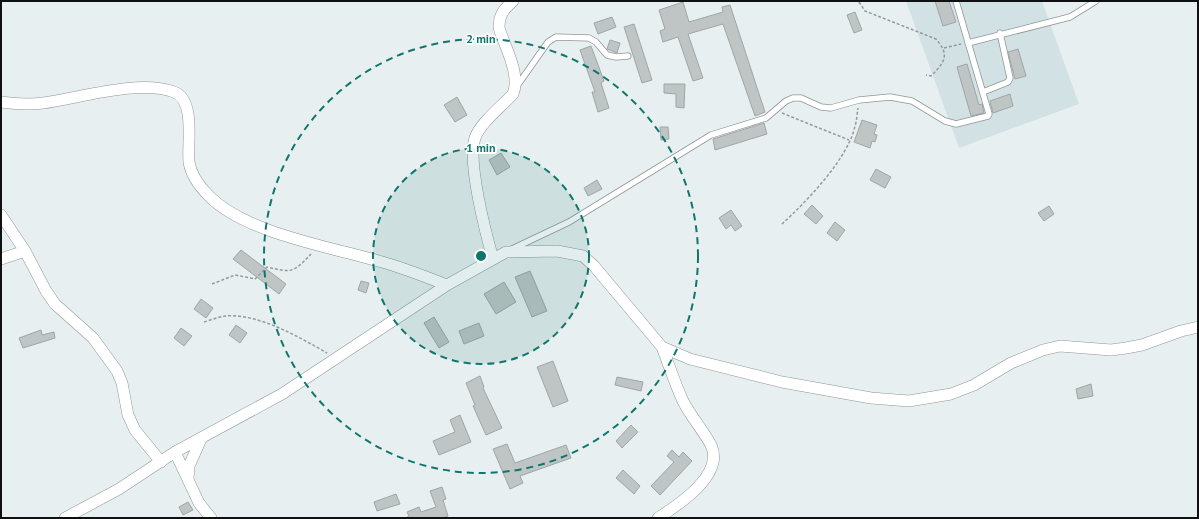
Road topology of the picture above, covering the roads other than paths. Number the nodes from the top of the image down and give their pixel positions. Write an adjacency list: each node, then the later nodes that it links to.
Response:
1 (512, 1): 7 (street)
2 (956, 1): 5 (lane)
3 (1096, 1): 4 (lane)
4 (1000, 33): 5 (lane); 8 (lane)
5 (968, 43): 8 (lane)
6 (628, 56): 7 (lane)
7 (515, 88): 14 (street)
8 (983, 92): 12 (lane)
9 (1, 102): 15 (street)
10 (1, 215): 11 (street)
11 (25, 251): 13 (street); 20 (street)
12 (506, 252): 14 (street); 17 (street)
13 (1, 259)
14 (493, 259): 15 (street)
15 (447, 285): 18 (street)
16 (1198, 327): 17 (street)
17 (662, 347): 24 (street)
18 (201, 439): 19 (street); 21 (street)
19 (175, 452): 20 (street); 21 (street)
20 (161, 462): 22 (street)
21 (188, 479): 23 (street)
22 (65, 518)
23 (211, 518)
24 (658, 518)

